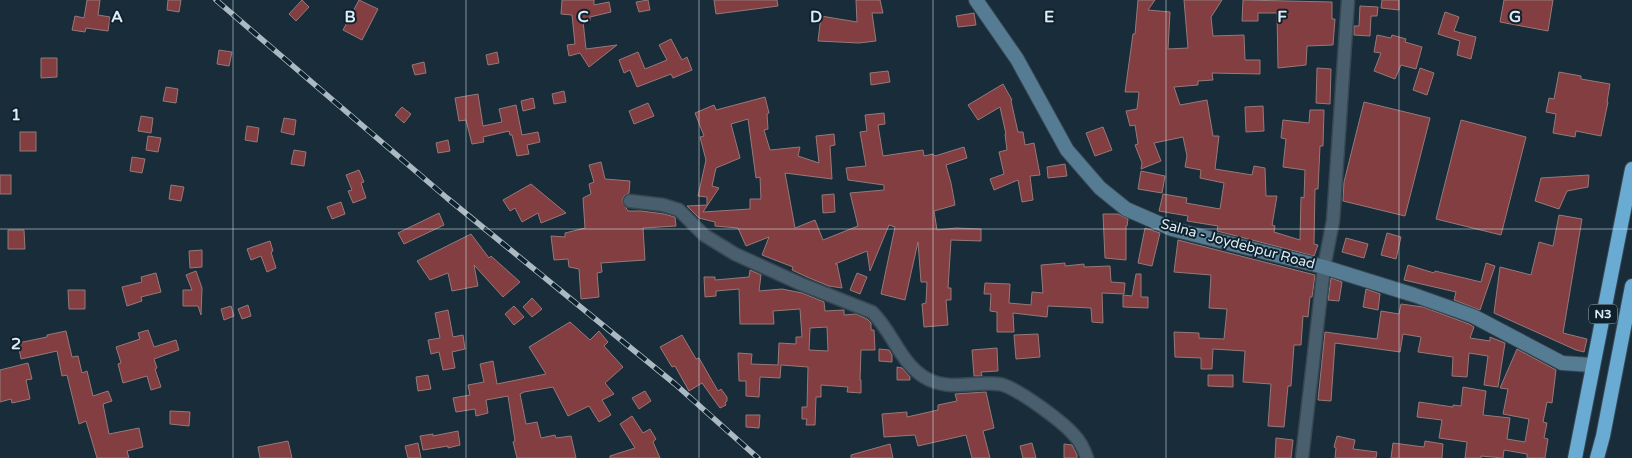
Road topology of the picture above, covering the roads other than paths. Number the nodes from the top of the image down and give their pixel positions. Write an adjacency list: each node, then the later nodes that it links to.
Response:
1 (976, 0): 5 (main road, Salna - Joydebpur Road)
2 (1348, 0): 5 (street)
3 (1632, 170): 7 (highway, N3)
4 (630, 201): 8 (street)
5 (1324, 267): 7 (main road, Salna - Joydebpur Road); 9 (street)
6 (1632, 286): 11 (highway, N3)
7 (1592, 365): 10 (highway, N3)
8 (1087, 458)
9 (1302, 458)
10 (1575, 458)
11 (1598, 458)

